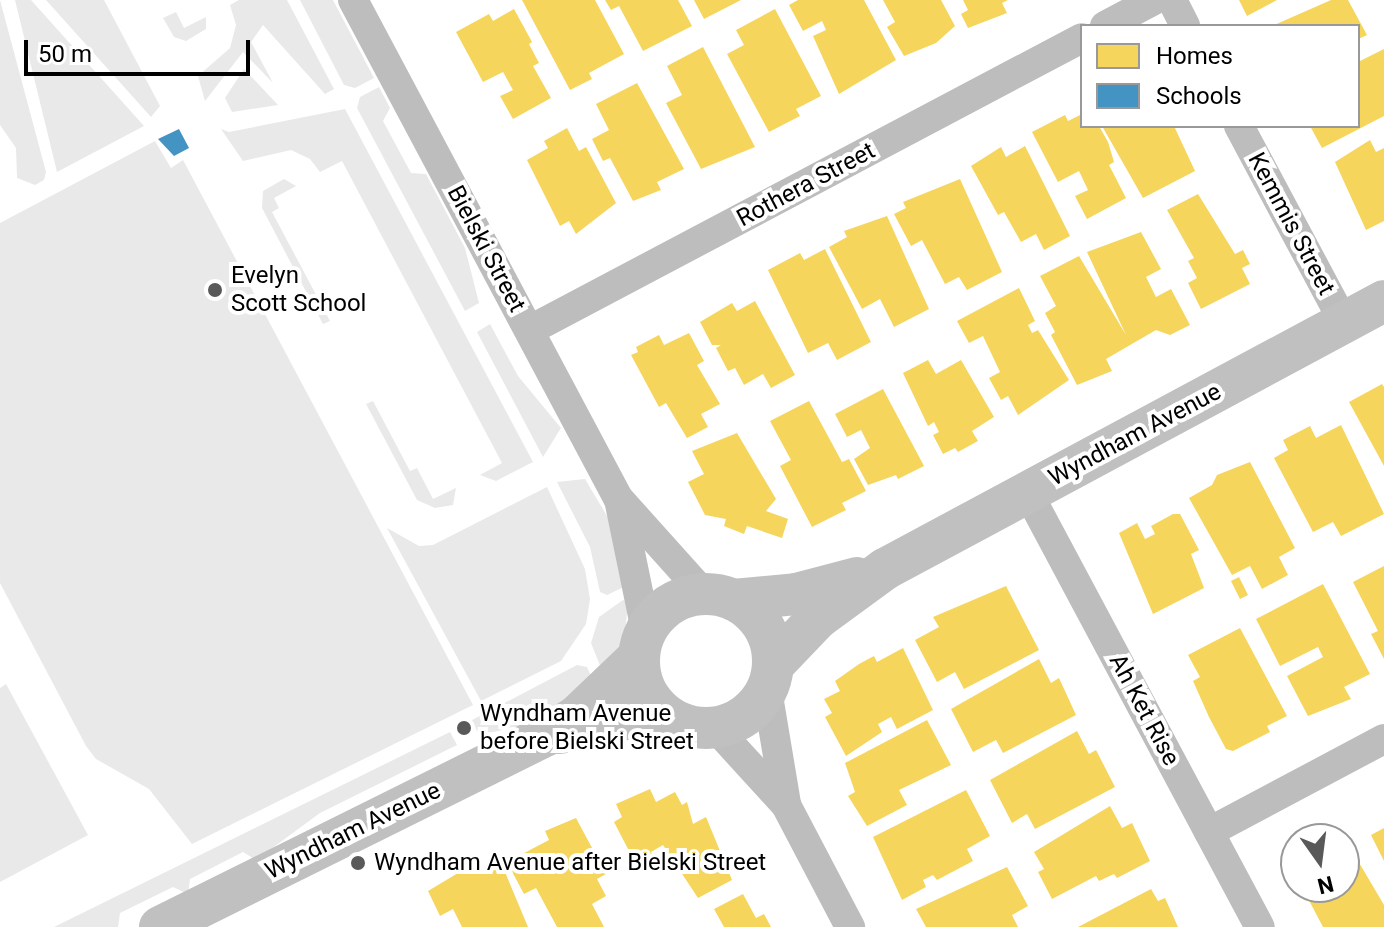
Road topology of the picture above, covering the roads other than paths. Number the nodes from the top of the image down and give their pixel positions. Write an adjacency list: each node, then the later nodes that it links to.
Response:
1 (1154, 0): 4 (street)
2 (1172, 0): 5 (street)
3 (364, 4): 10 (street, Bielski Street)
4 (1109, 24)
5 (1184, 24)
6 (1080, 39): 10 (street, Rothera Street)
7 (1240, 128): 9 (street, Kemmis Street)
8 (1384, 301): 9 (street, Wyndham Avenue)
9 (1344, 323): 11 (street, Wyndham Avenue)
10 (530, 330): 12 (street, Bielski Street)
11 (1028, 493): 13 (street, Wyndham Avenue); 21 (street, Ah Ket Rise)
12 (618, 498): 14 (street, Bielski Street); 15 (street, Bielski Street)
13 (885, 569): 14 (street, Wyndham Avenue); 16 (street, Wyndham Avenue)
14 (719, 597): 15 (street); 16 (street)
15 (642, 644): 17 (street); 18 (street, Wyndham Avenue)
16 (770, 677): 17 (street); 20 (street)
17 (690, 724): 18 (street, Wyndham Avenue); 20 (street)
18 (547, 735): 22 (street, Wyndham Avenue)
19 (1384, 739): 21 (street)
20 (786, 805): 23 (street)
21 (1209, 832): 24 (street, Ah Ket Rise)
22 (160, 927)
23 (850, 927)
24 (1260, 927)

